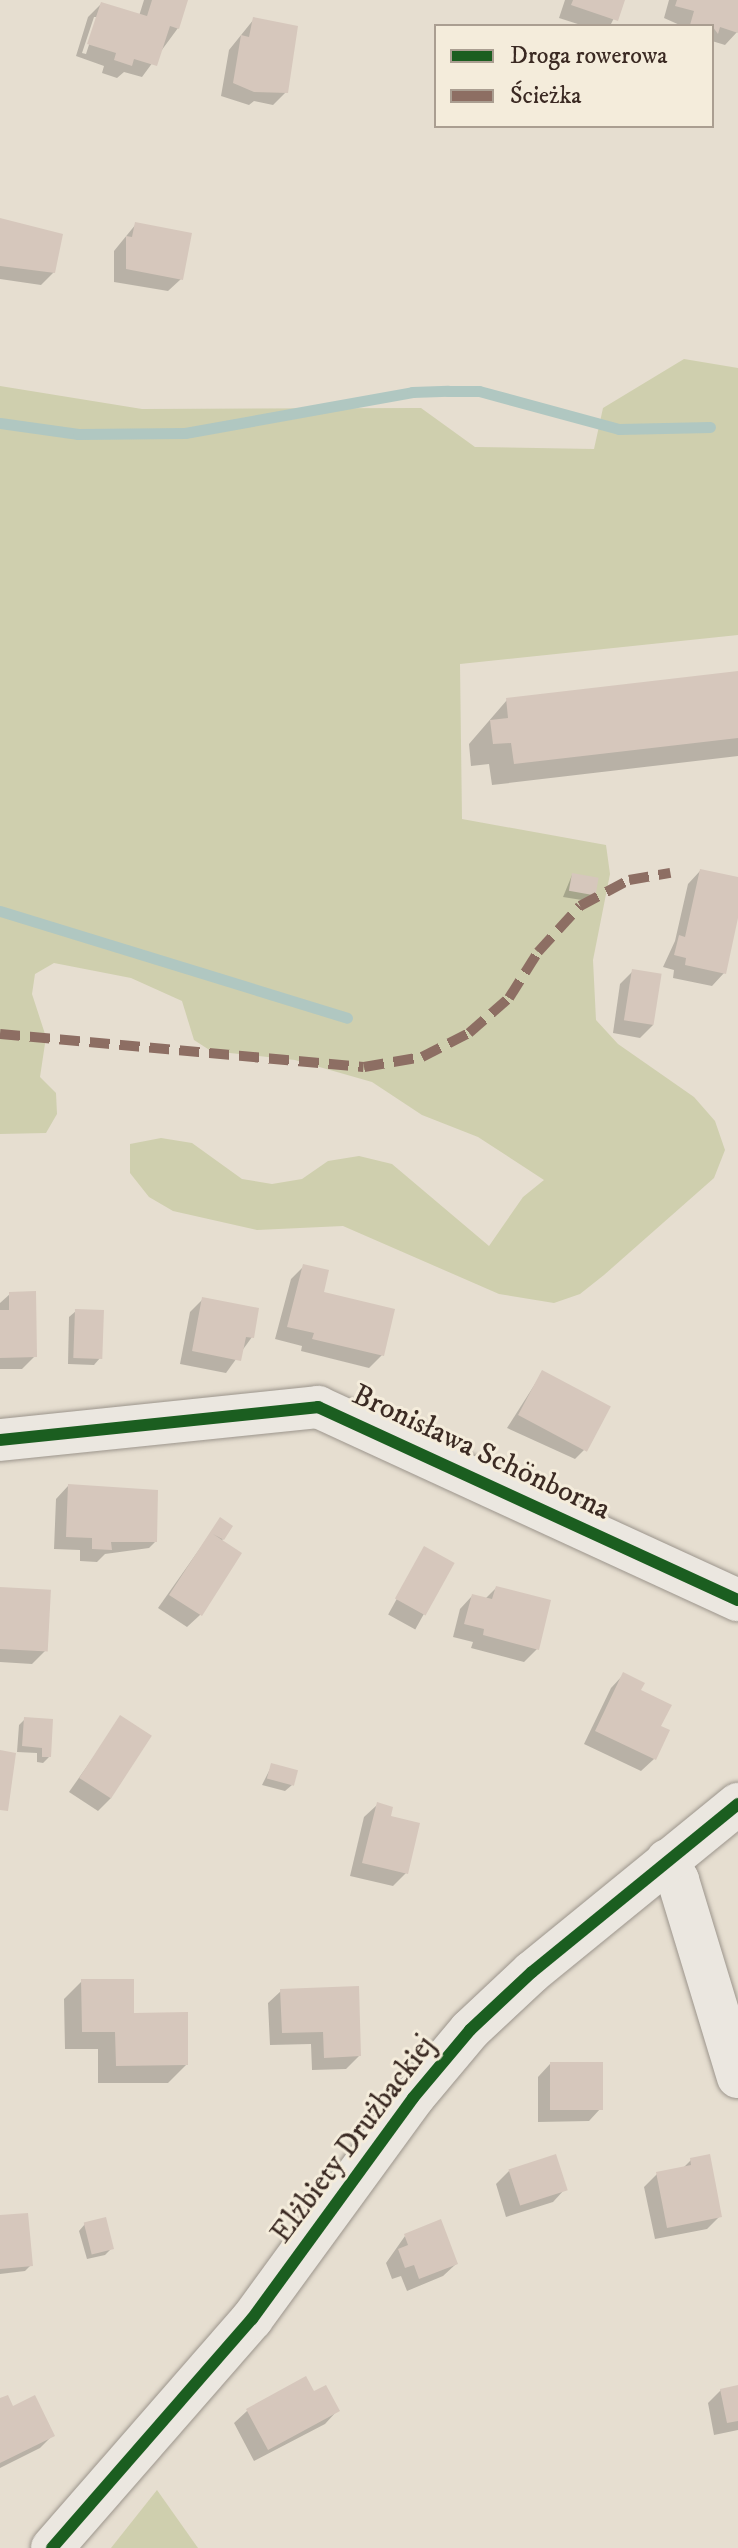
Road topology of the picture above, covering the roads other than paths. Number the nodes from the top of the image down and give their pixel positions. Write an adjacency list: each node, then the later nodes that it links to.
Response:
1 (0, 1440): 2 (street, Bronisława Schönborna)
2 (738, 1600)
3 (738, 1804): 4 (street, Elżbiety Drużbackiej)
4 (667, 1860): 5 (street); 6 (street, Elżbiety Drużbackiej)
5 (738, 2077)
6 (52, 2548)

